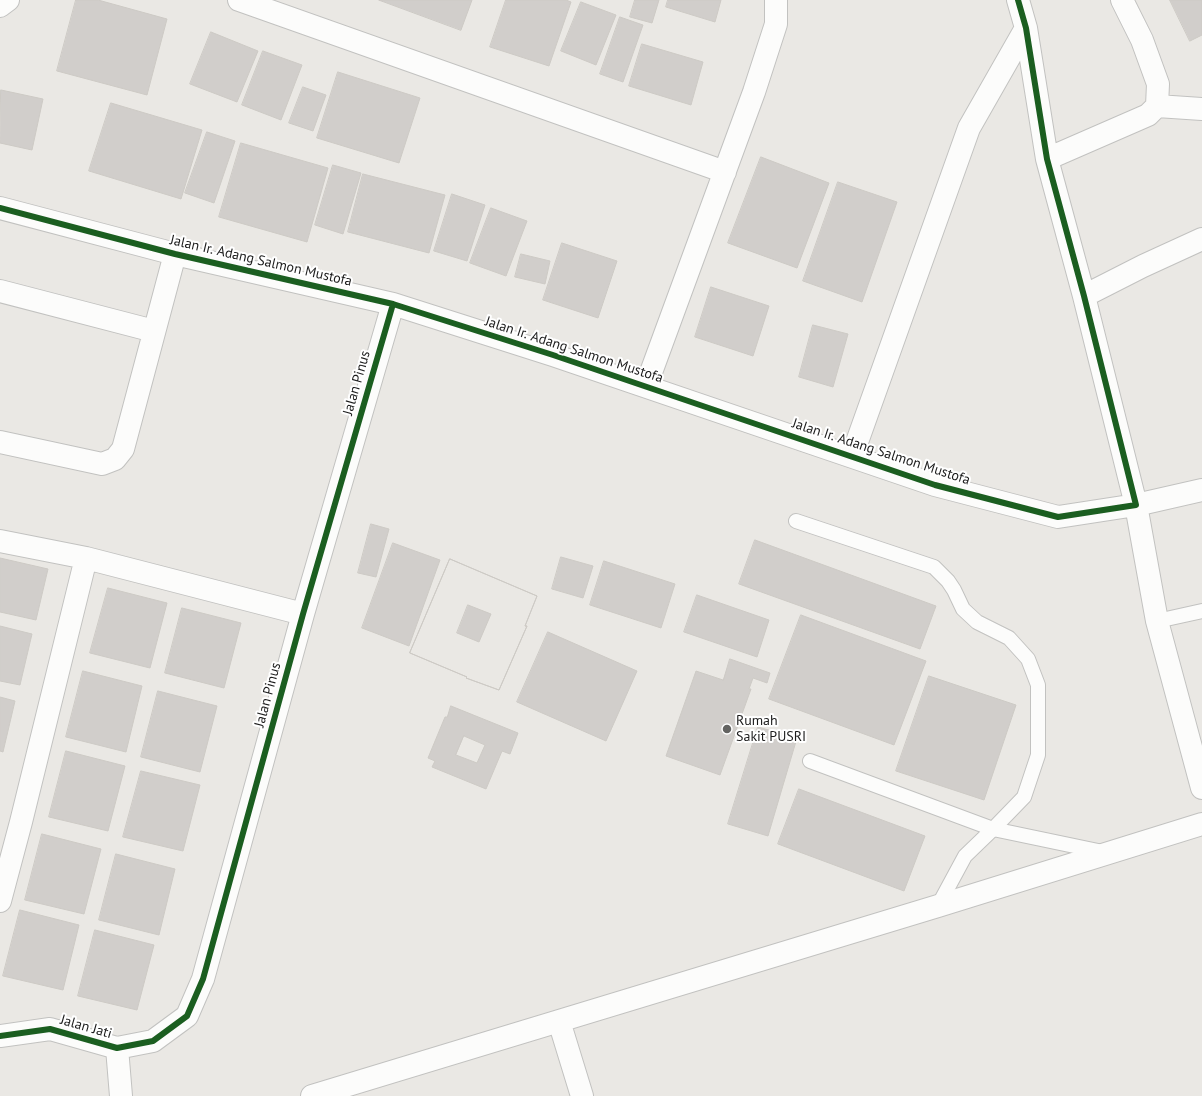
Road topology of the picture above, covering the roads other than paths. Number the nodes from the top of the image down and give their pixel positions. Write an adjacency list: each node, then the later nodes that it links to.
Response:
1 (8, 0): 6 (street)
2 (239, 0): 11 (street)
3 (776, 0): 11 (street)
4 (1018, 0): 7 (street)
5 (1122, 0): 8 (street)
6 (0, 6)
7 (1026, 28): 10 (street); 21 (street)
8 (1157, 106): 9 (street); 10 (street)
9 (1202, 109)
10 (1047, 159): 16 (street)
11 (725, 172): 19 (street)
12 (0, 208): 14 (street, Jalan Ir. Adang Salmon Mustofa)
13 (1202, 239): 16 (street)
14 (175, 254): 17 (street, Jalan Ir. Adang Salmon Mustofa); 18 (street)
15 (0, 291): 18 (street)
16 (1084, 296): 23 (street)
17 (393, 304): 19 (street, Jalan Ir. Adang Salmon Mustofa); 28 (street, Jalan Pinus)
18 (154, 331): 20 (street)
19 (646, 386): 21 (street, Jalan Ir. Adang Salmon Mustofa)
20 (0, 442)
21 (852, 456): 23 (street, Jalan Ir. Adang Salmon Mustofa)
22 (1202, 490): 23 (street, Jalan Ir. Adang Salmon Mustofa)
23 (1136, 505): 29 (street)
24 (796, 521): 33 (lane)
25 (0, 541): 26 (street)
26 (86, 558): 28 (street); 35 (street)
27 (1202, 611): 29 (lane)
28 (303, 614): 39 (street, Jalan Pinus)
29 (1157, 621): 31 (street)
30 (810, 761): 33 (lane)
31 (1202, 788)
32 (1202, 824): 34 (street)
33 (993, 830): 34 (lane); 36 (lane)
34 (1107, 853): 36 (street)
35 (0, 901)
36 (938, 906): 37 (street)
37 (559, 1021): 41 (street); 42 (street)
38 (0, 1036): 39 (street, Jalan Jati)
39 (117, 1048): 40 (street)
40 (120, 1096)
41 (312, 1096)
42 (582, 1096)

